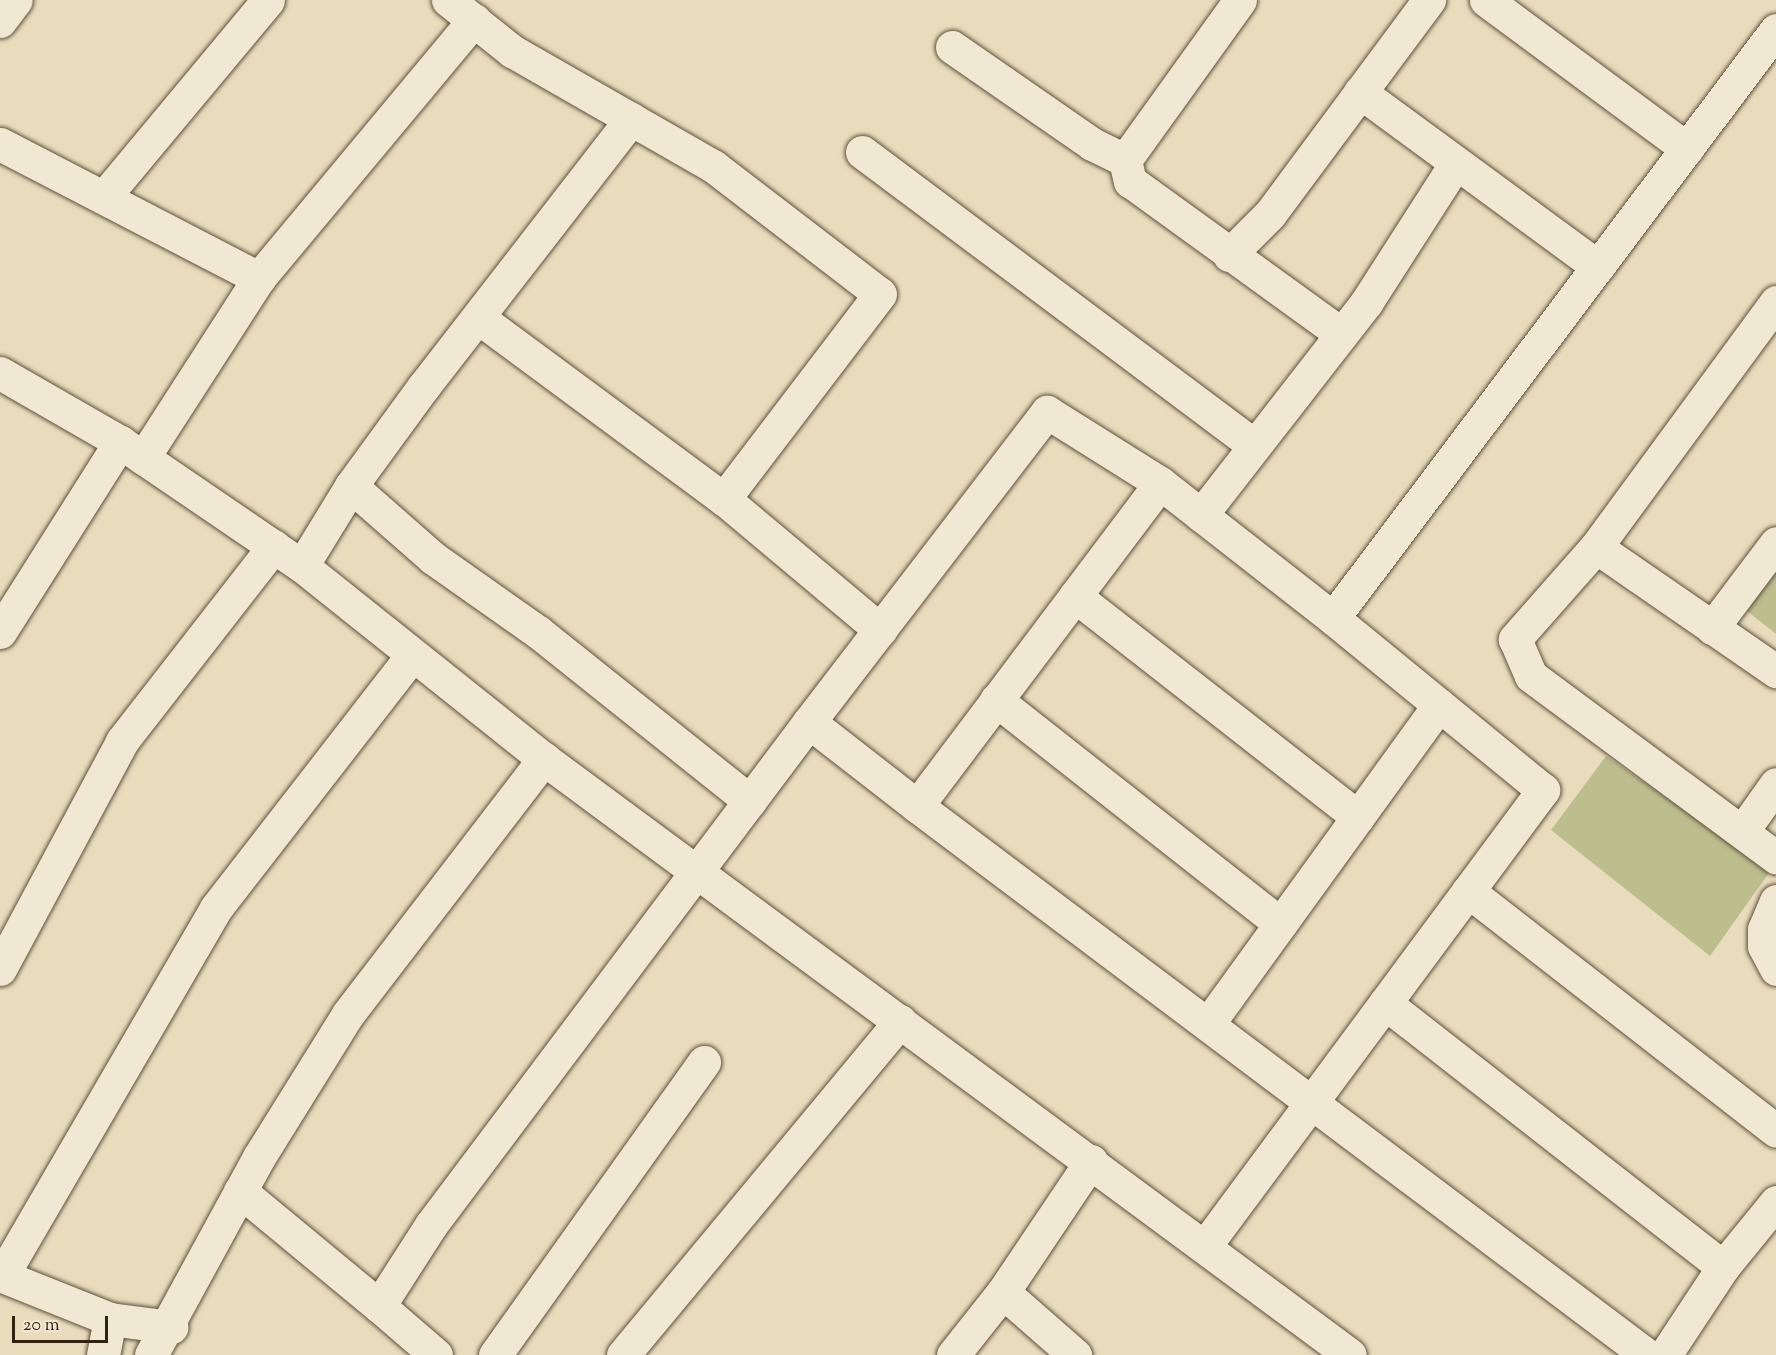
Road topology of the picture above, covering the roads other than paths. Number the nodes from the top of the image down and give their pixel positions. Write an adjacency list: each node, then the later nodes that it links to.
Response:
1 (16, 0): 8 (street)
2 (268, 0): 18 (street)
3 (448, 0): 7 (street)
4 (1240, 0): 16 (street)
5 (1429, 0): 11 (street)
6 (1486, 0): 14 (street)
7 (474, 20): 12 (street); 21 (street)
8 (0, 21)
9 (1776, 30): 14 (street)
10 (952, 47): 16 (street)
11 (1360, 92): 17 (street); 19 (street)
12 (632, 119): 23 (street); 30 (street)
13 (0, 144): 18 (street)
14 (1687, 149): 20 (street)
15 (862, 152): 26 (street)
16 (1125, 160): 19 (street)
17 (1456, 163): 20 (street); 24 (street)
18 (104, 197): 21 (street)
19 (1229, 255): 24 (street)
20 (1598, 267): 37 (street)
21 (259, 278): 27 (street)
22 (1776, 302): 34 (street)
23 (479, 318): 29 (street); 30 (street)
24 (1340, 333): 26 (street)
25 (0, 373): 27 (street)
26 (1253, 445): 31 (street)
27 (132, 450): 33 (street); 40 (street)
28 (1160, 483): 31 (street); 36 (street); 39 (street)
29 (351, 486): 35 (street); 48 (street)
30 (724, 499): 39 (street)
31 (1201, 515): 37 (street)
32 (1776, 543): 38 (street)
33 (274, 546): 35 (street); 57 (street)
34 (1596, 547): 38 (street); 51 (street)
35 (302, 566): 41 (street)
36 (1075, 596): 43 (street); 50 (street)
37 (1333, 618): 44 (street)
38 (1712, 628): 42 (street)
39 (880, 630): 45 (street)
40 (0, 632)
41 (412, 655): 46 (street); 70 (street)
42 (1776, 671)
43 (996, 700): 49 (street); 56 (street)
44 (1439, 705): 50 (street); 54 (street)
45 (809, 722): 48 (street); 49 (street)
46 (544, 759): 53 (street); 66 (street)
47 (1776, 784): 51 (street)
48 (750, 801): 53 (street)
49 (917, 806): 61 (street)
50 (1358, 817): 56 (street)
51 (1744, 829): 52 (street)
52 (1776, 857)
53 (697, 874): 60 (street); 72 (street)
54 (1468, 891): 59 (street); 64 (street)
55 (1776, 901): 58 (street)
56 (1281, 924): 61 (street)
57 (0, 969)
58 (1776, 969)
59 (1385, 1003): 63 (street); 69 (street)
60 (900, 1021): 65 (street); 79 (street)
61 (1208, 1024): 63 (street)
62 (704, 1062): 78 (street)
63 (1312, 1101): 68 (street); 83 (street)
64 (1776, 1131)
65 (1091, 1161): 68 (street); 71 (street)
66 (240, 1191): 72 (street); 74 (street)
67 (1776, 1202): 69 (street)
68 (1205, 1246): 82 (street)
69 (1723, 1267): 84 (street)
70 (1, 1275): 73 (street)
71 (1003, 1292): 80 (street); 81 (street)
72 (378, 1306): 77 (street)
73 (110, 1319): 74 (street); 75 (street)
74 (171, 1327): 76 (street)
75 (103, 1355)
76 (151, 1355)
77 (436, 1355)
78 (495, 1355)
79 (623, 1355)
80 (953, 1355)
81 (1075, 1355)
82 (1350, 1355)
83 (1647, 1355)
84 (1665, 1355)

